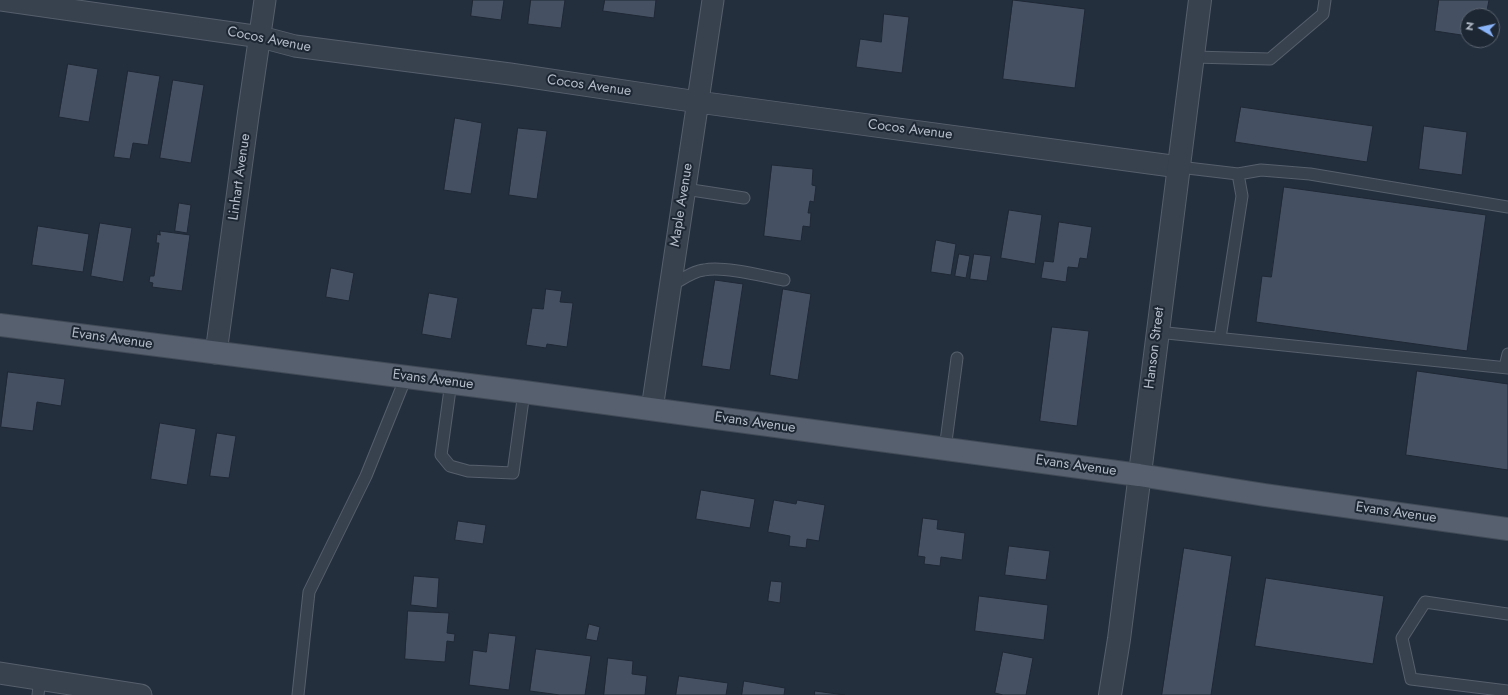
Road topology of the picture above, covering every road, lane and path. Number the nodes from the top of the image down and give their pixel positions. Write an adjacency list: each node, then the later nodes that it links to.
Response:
1 (0, 0): 6 (street, Cocos Avenue)
2 (265, 0): 6 (street, Linhart Avenue)
3 (713, 0): 8 (street, Maple Avenue)
4 (1200, 0): 7 (street, Hanson Street)
5 (1325, 0): 7 (lane)
6 (261, 37): 8 (street, Cocos Avenue); 19 (street, Linhart Avenue)
7 (1193, 57): 9 (street, Hanson Street)
8 (698, 102): 9 (street, Cocos Avenue); 11 (street, Maple Avenue)
9 (1179, 167): 10 (lane); 17 (street, Hanson Street)
10 (1238, 174): 13 (lane); 18 (lane)
11 (685, 189): 12 (lane); 15 (street, Maple Avenue)
12 (744, 198)
13 (1508, 207)
14 (784, 280): 15 (lane)
15 (670, 286): 26 (street, Maple Avenue)
16 (0, 325): 19 (main road, Evans Avenue)
17 (1158, 332): 18 (lane); 28 (street, Hanson Street)
18 (1220, 338): 22 (lane)
19 (216, 354): 23 (main road, Evans Avenue)
20 (1508, 354): 22 (lane)
21 (957, 358): 27 (lane)
22 (1507, 367)
23 (406, 377): 24 (main road, Evans Avenue); 35 (lane)
24 (451, 382): 25 (main road, Evans Avenue); 25 (lane)
25 (524, 392): 26 (main road, Evans Avenue)
26 (652, 409): 27 (main road, Evans Avenue)
27 (945, 449): 28 (main road, Evans Avenue)
28 (1139, 475): 29 (main road, Evans Avenue); 36 (street, Hanson Street)
29 (1508, 529)
30 (1508, 614): 33 (lane)
31 (0, 673): 32 (street)
32 (39, 687): 34 (street)
33 (1508, 691)
34 (141, 695)
35 (298, 695)
36 (1110, 695)

